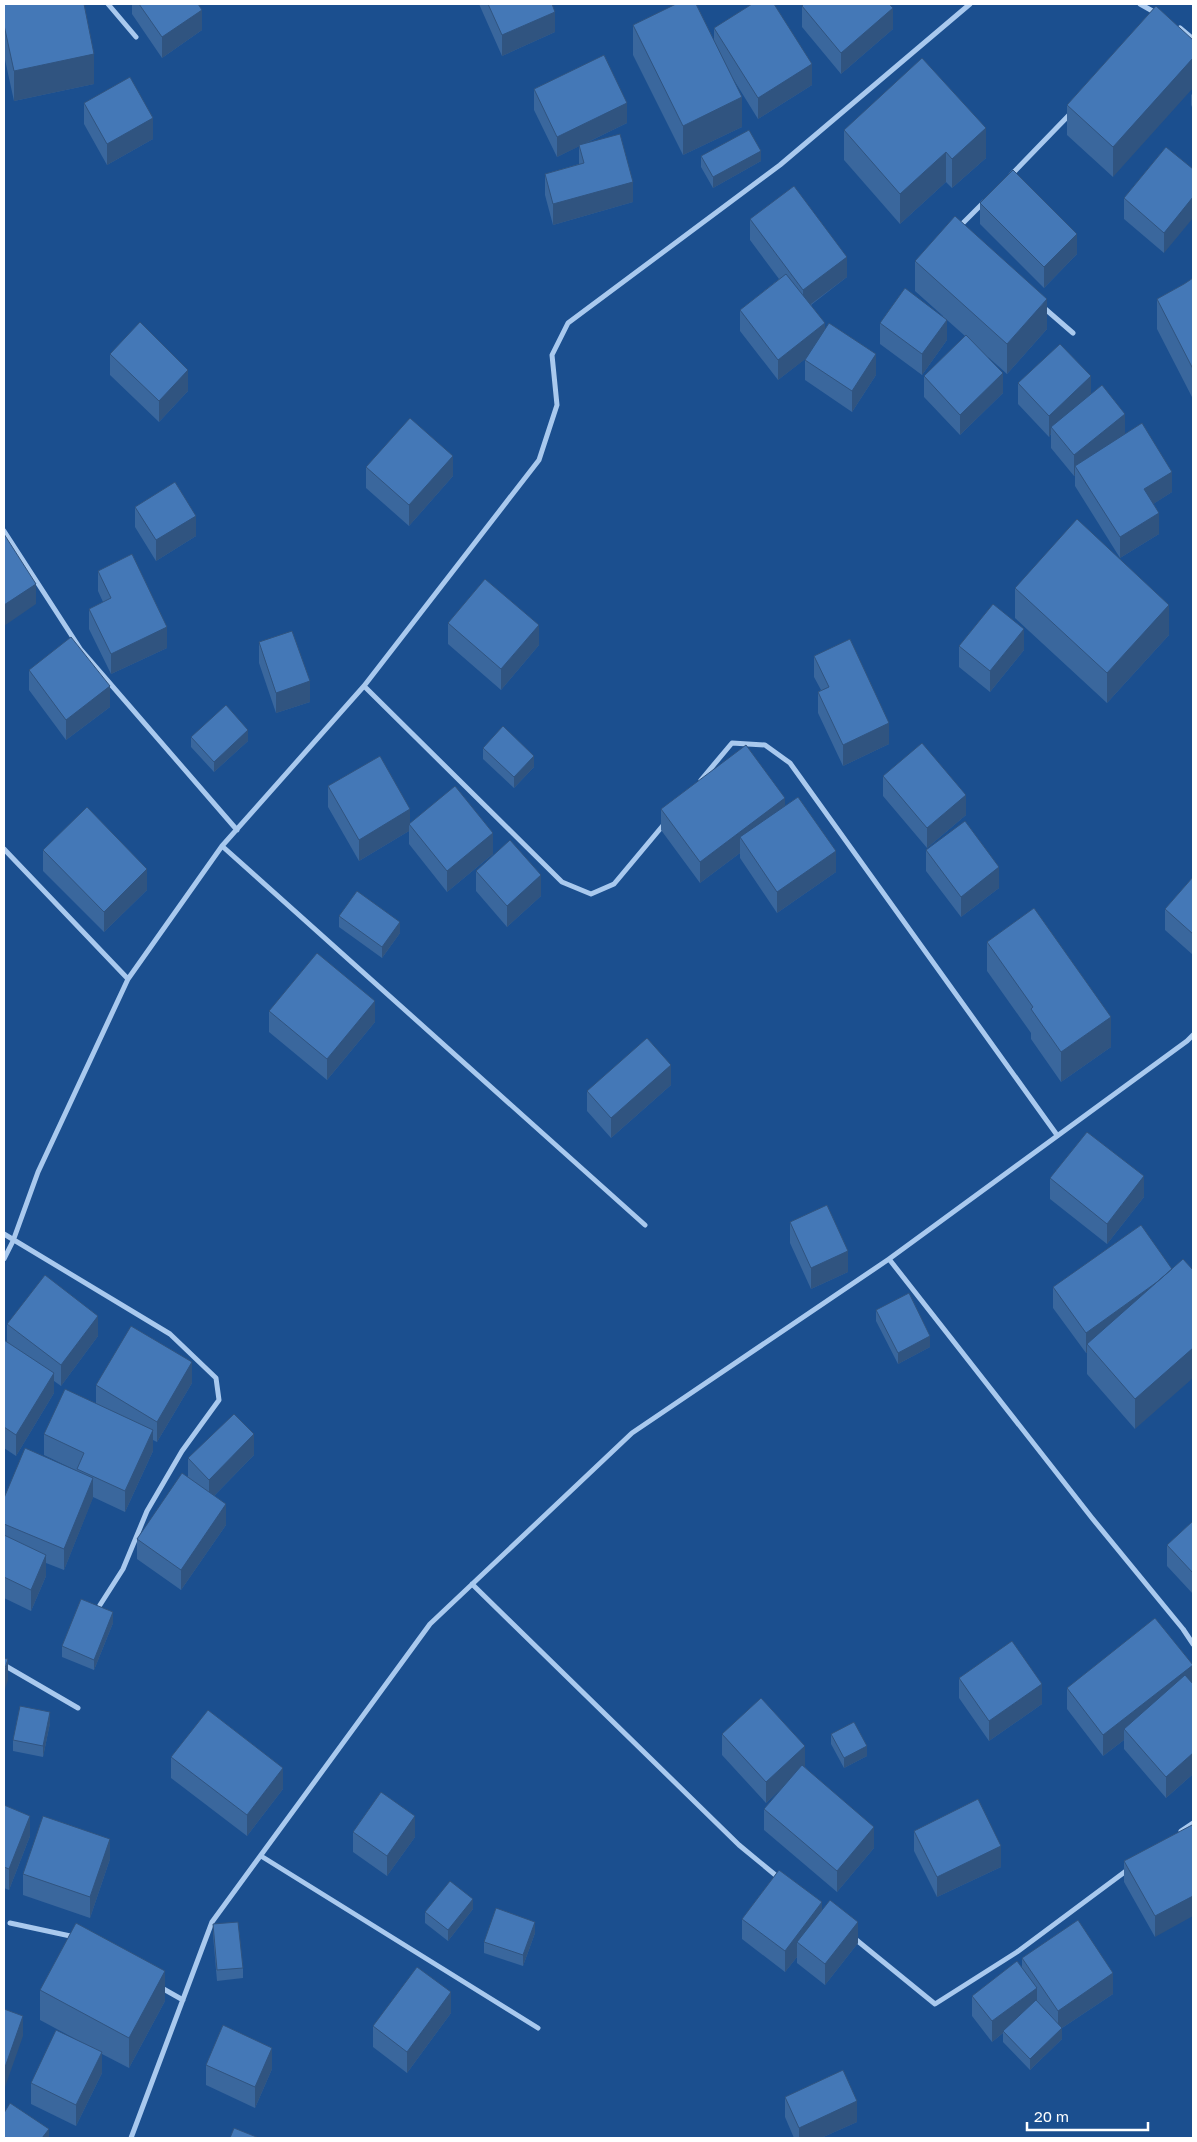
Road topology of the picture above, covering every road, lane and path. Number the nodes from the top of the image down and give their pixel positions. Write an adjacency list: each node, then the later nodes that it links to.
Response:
1 (108, 4): 6 (street)
2 (970, 4): 15 (street)
3 (1140, 4): 4 (street)
4 (1164, 18)
5 (1171, 22): 7 (street)
6 (136, 37)
7 (1193, 39)
8 (1074, 110): 9 (street)
9 (1005, 181)
10 (991, 195): 11 (street)
11 (956, 230)
12 (1036, 300): 13 (street)
13 (1073, 332)
14 (4, 531): 18 (street)
15 (364, 686): 17 (street); 18 (street)
16 (695, 788): 23 (street)
17 (670, 817)
18 (237, 830): 19 (street)
19 (222, 846): 21 (street); 24 (street)
20 (4, 849): 21 (street)
21 (128, 979): 26 (street)
22 (1193, 1035): 23 (street)
23 (1057, 1135): 28 (street)
24 (645, 1224)
25 (4, 1234): 26 (street)
26 (13, 1241): 27 (street); 30 (street)
27 (4, 1259)
28 (889, 1259): 29 (street); 31 (street)
29 (472, 1584): 36 (street); 38 (street)
30 (100, 1605)
31 (1193, 1644)
32 (4, 1665): 33 (street)
33 (78, 1708)
34 (1193, 1823): 35 (street)
35 (1179, 1833)
36 (261, 1856): 43 (street); 44 (street)
37 (1132, 1867): 40 (street)
38 (784, 1882)
39 (10, 1922): 41 (street)
40 (852, 1937)
41 (82, 1942)
42 (158, 1986): 43 (street)
43 (183, 2000): 45 (street)
44 (538, 2028)
45 (131, 2138)

